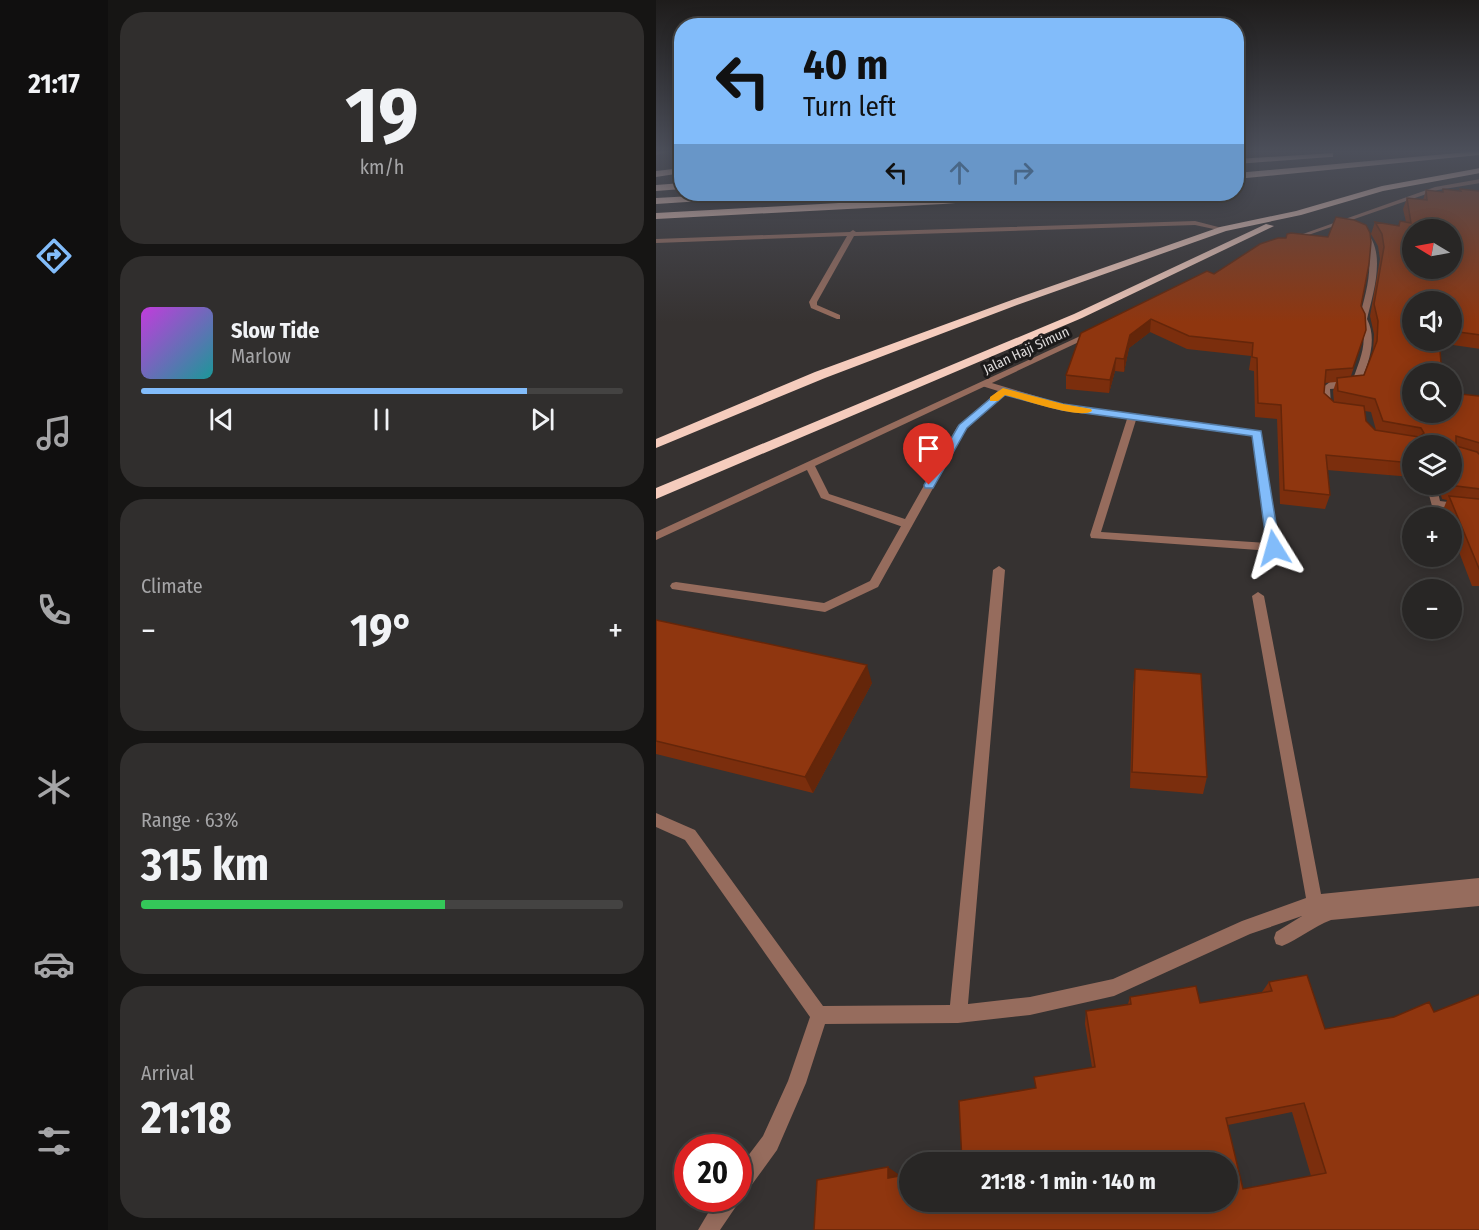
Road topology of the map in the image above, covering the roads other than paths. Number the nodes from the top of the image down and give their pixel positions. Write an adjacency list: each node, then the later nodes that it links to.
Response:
1 (821, 207): 5 (highway)
2 (1318, 207): 4 (highway)
3 (1381, 207): 6 (street)
4 (1298, 213): 7 (highway); 19 (highway)
5 (656, 216)
6 (1334, 223): 10 (street); 15 (street)
7 (1223, 229): 8 (street); 17 (highway)
8 (853, 232): 9 (street); 11 (street)
9 (656, 241)
10 (1284, 242)
11 (837, 317)
12 (1101, 330): 13 (street, Jalan Haji Simun)
13 (985, 384): 14 (street); 18 (street, Jalan Haji Simun)
14 (1003, 391): 16 (street); 22 (street)
15 (1344, 413)
16 (1132, 417): 16 (street)
17 (656, 444)
18 (810, 465): 22 (street); 23 (street, Jalan Haji Simun)
19 (656, 494)
20 (1434, 495): 21 (street)
21 (1480, 509)
22 (907, 524): 25 (street)
23 (656, 536)
24 (999, 570): 32 (street)
25 (676, 586)
26 (1258, 596): 30 (street)
27 (656, 820): 33 (street)
28 (1480, 886): 30 (street)
29 (1480, 898): 31 (street)
30 (1315, 903): 32 (street)
31 (1282, 938)
32 (958, 1014): 33 (street)
33 (819, 1015): 34 (street)
34 (752, 1168)
35 (720, 1212): 36 (street)
36 (708, 1230)

